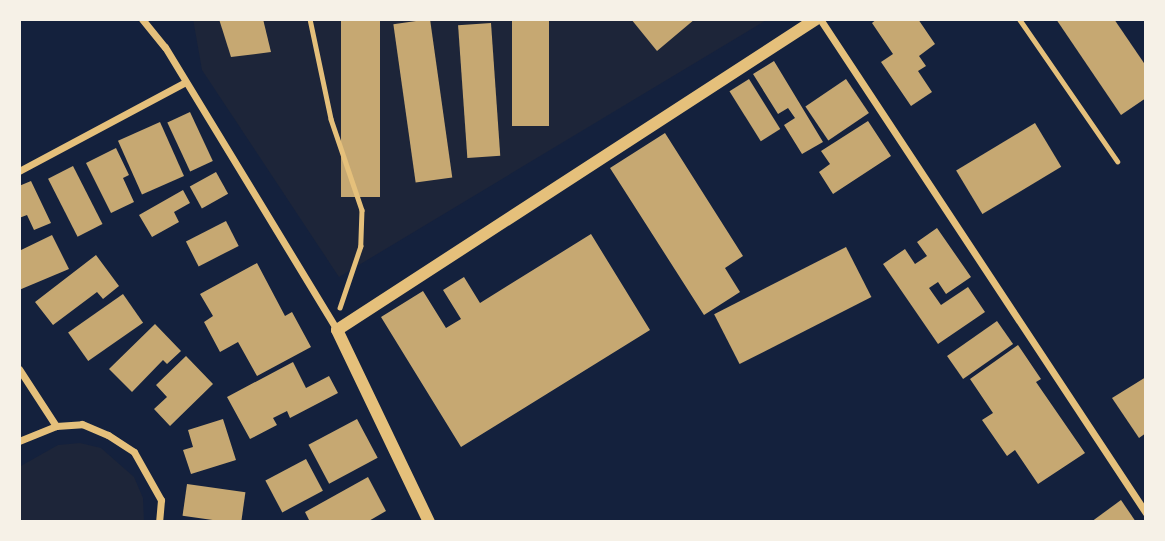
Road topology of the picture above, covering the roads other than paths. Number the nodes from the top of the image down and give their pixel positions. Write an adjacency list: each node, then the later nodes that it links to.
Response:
1 (142, 19): 4 (street)
2 (818, 19): 7 (street); 11 (street)
3 (1019, 19): 5 (lane)
4 (184, 83): 6 (street); 7 (street)
5 (1117, 161)
6 (19, 171)
7 (337, 330): 13 (street)
8 (19, 369): 9 (street)
9 (56, 426): 10 (street); 12 (street)
10 (19, 441)
11 (1146, 513)
12 (159, 522)
13 (429, 522)

